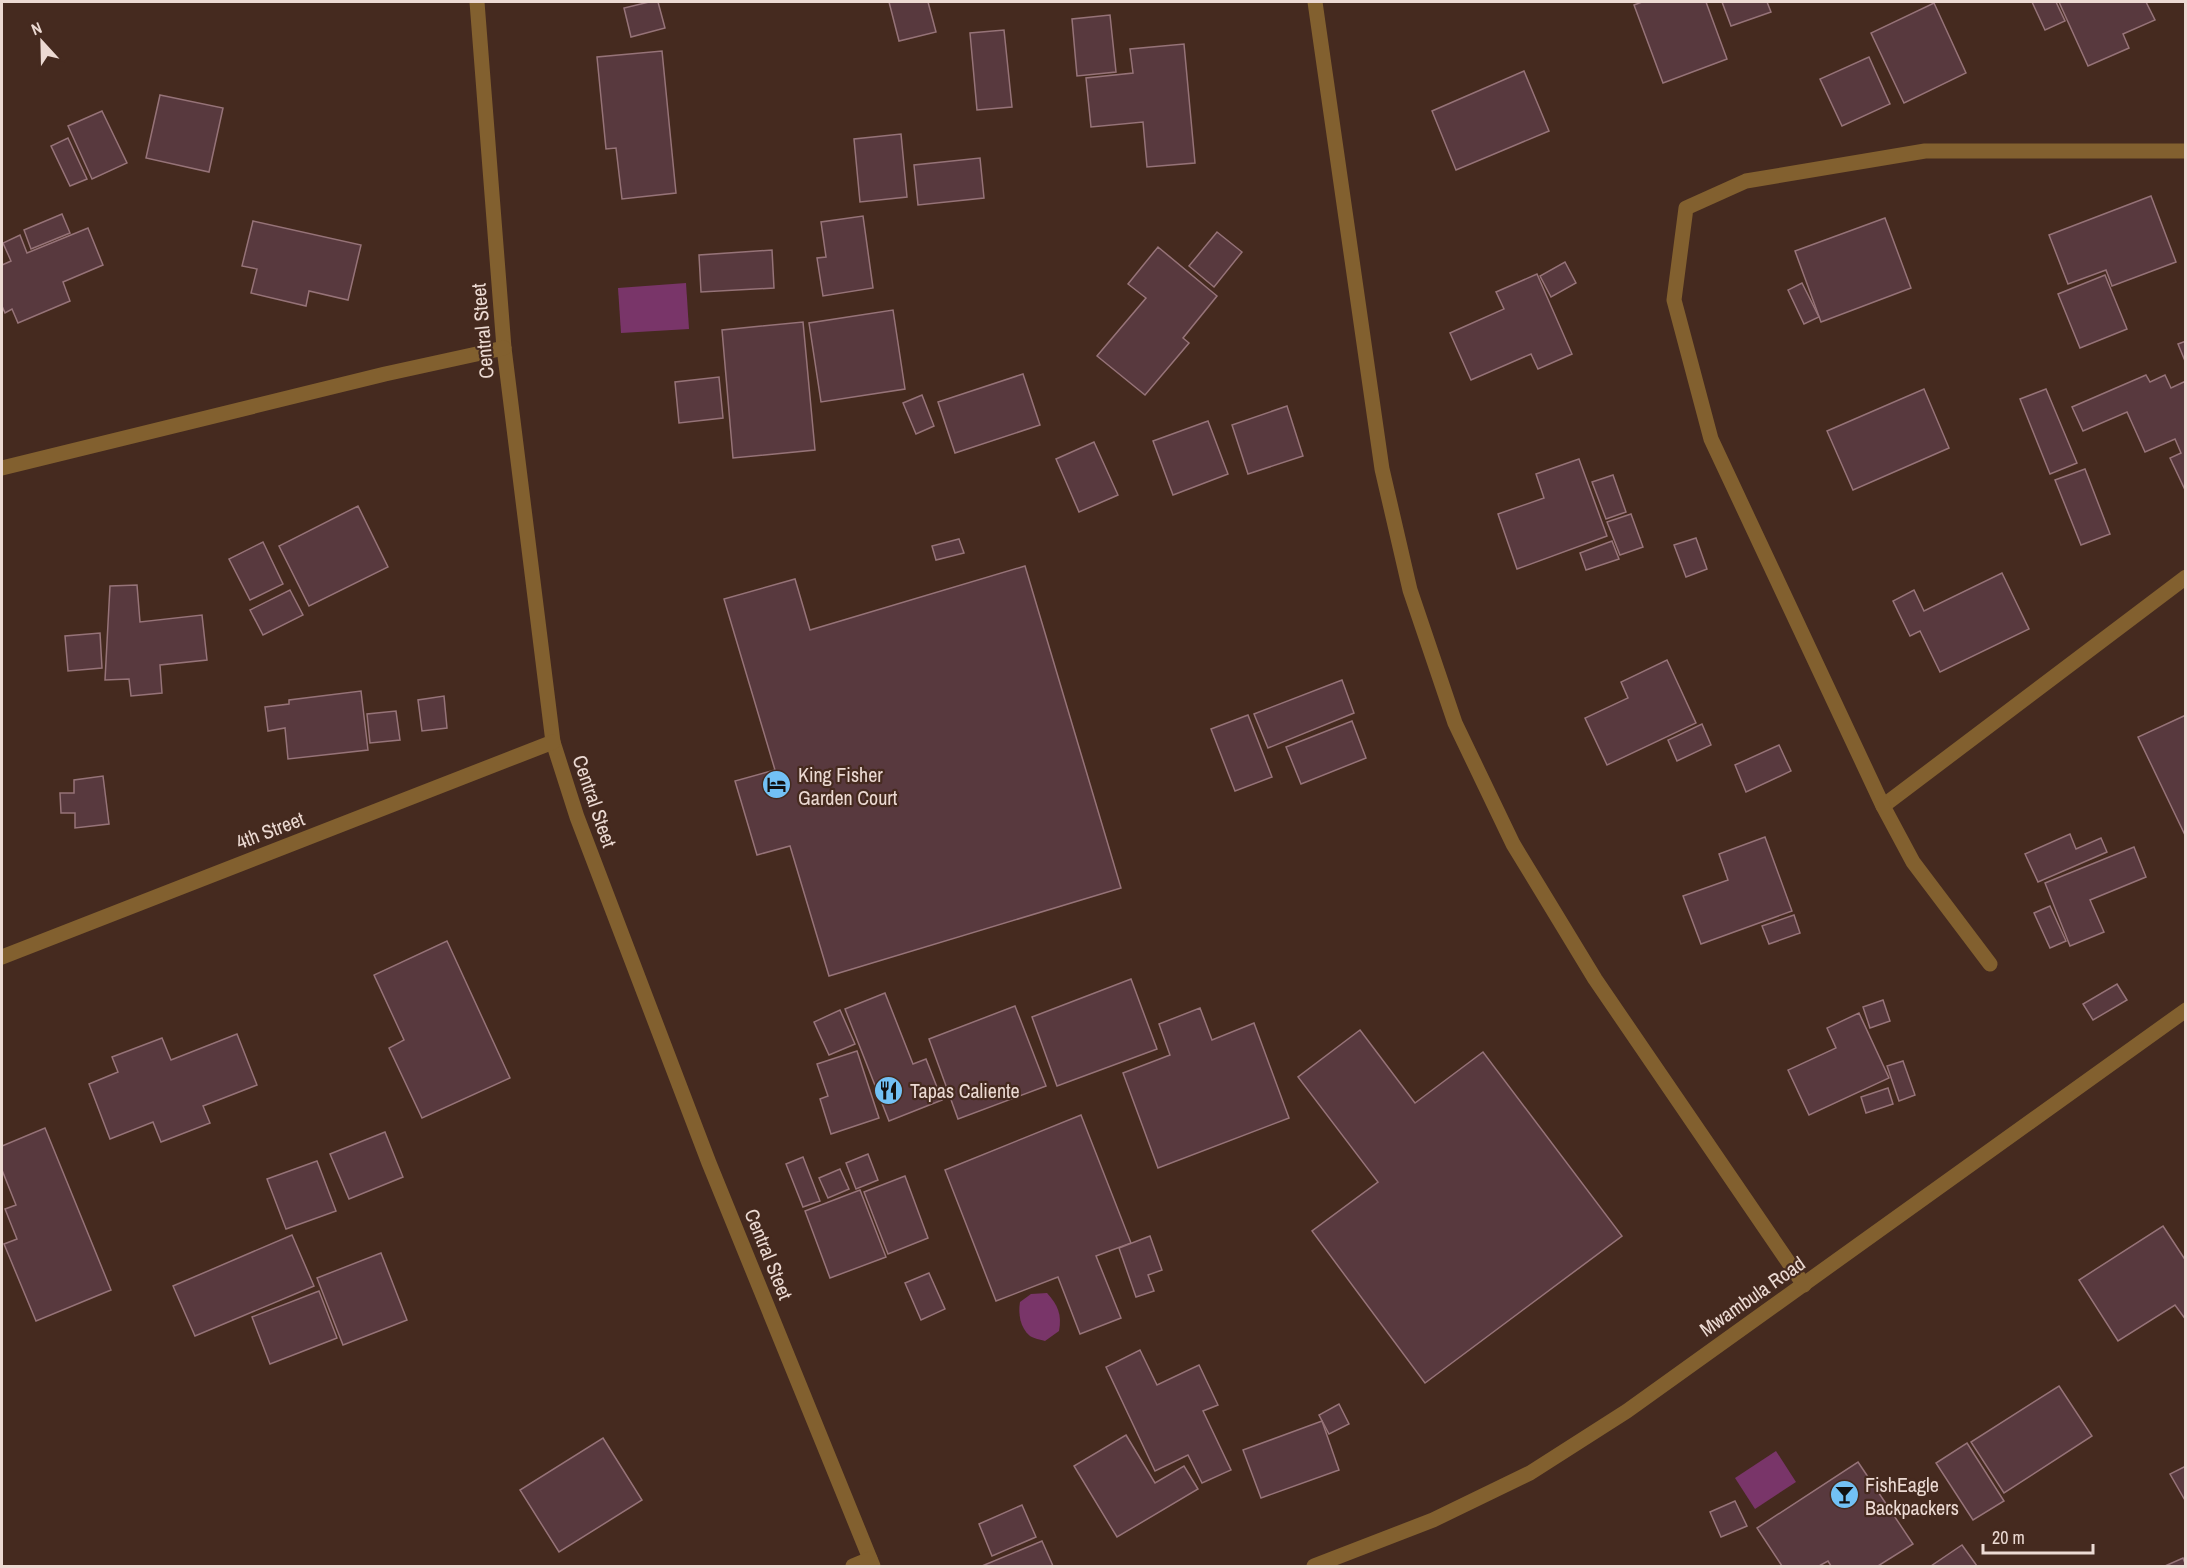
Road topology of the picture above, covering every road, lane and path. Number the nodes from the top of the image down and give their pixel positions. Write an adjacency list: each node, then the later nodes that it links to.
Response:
1 (477, 2): 4 (street, Central Steet)
2 (1315, 2): 12 (street)
3 (2186, 151): 8 (street)
4 (504, 348): 5 (street); 7 (street, Central Steet)
5 (2, 468)
6 (2186, 577): 8 (street)
7 (553, 741): 9 (street, 4th Street); 13 (street, Central Steet)
8 (1883, 806): 10 (street)
9 (2, 957)
10 (1990, 964)
11 (2186, 1010): 12 (street, Mwambula Road)
12 (1804, 1285): 15 (street, Mwambula Road)
13 (872, 1563): 14 (street)
14 (853, 1566)
15 (1314, 1566)

